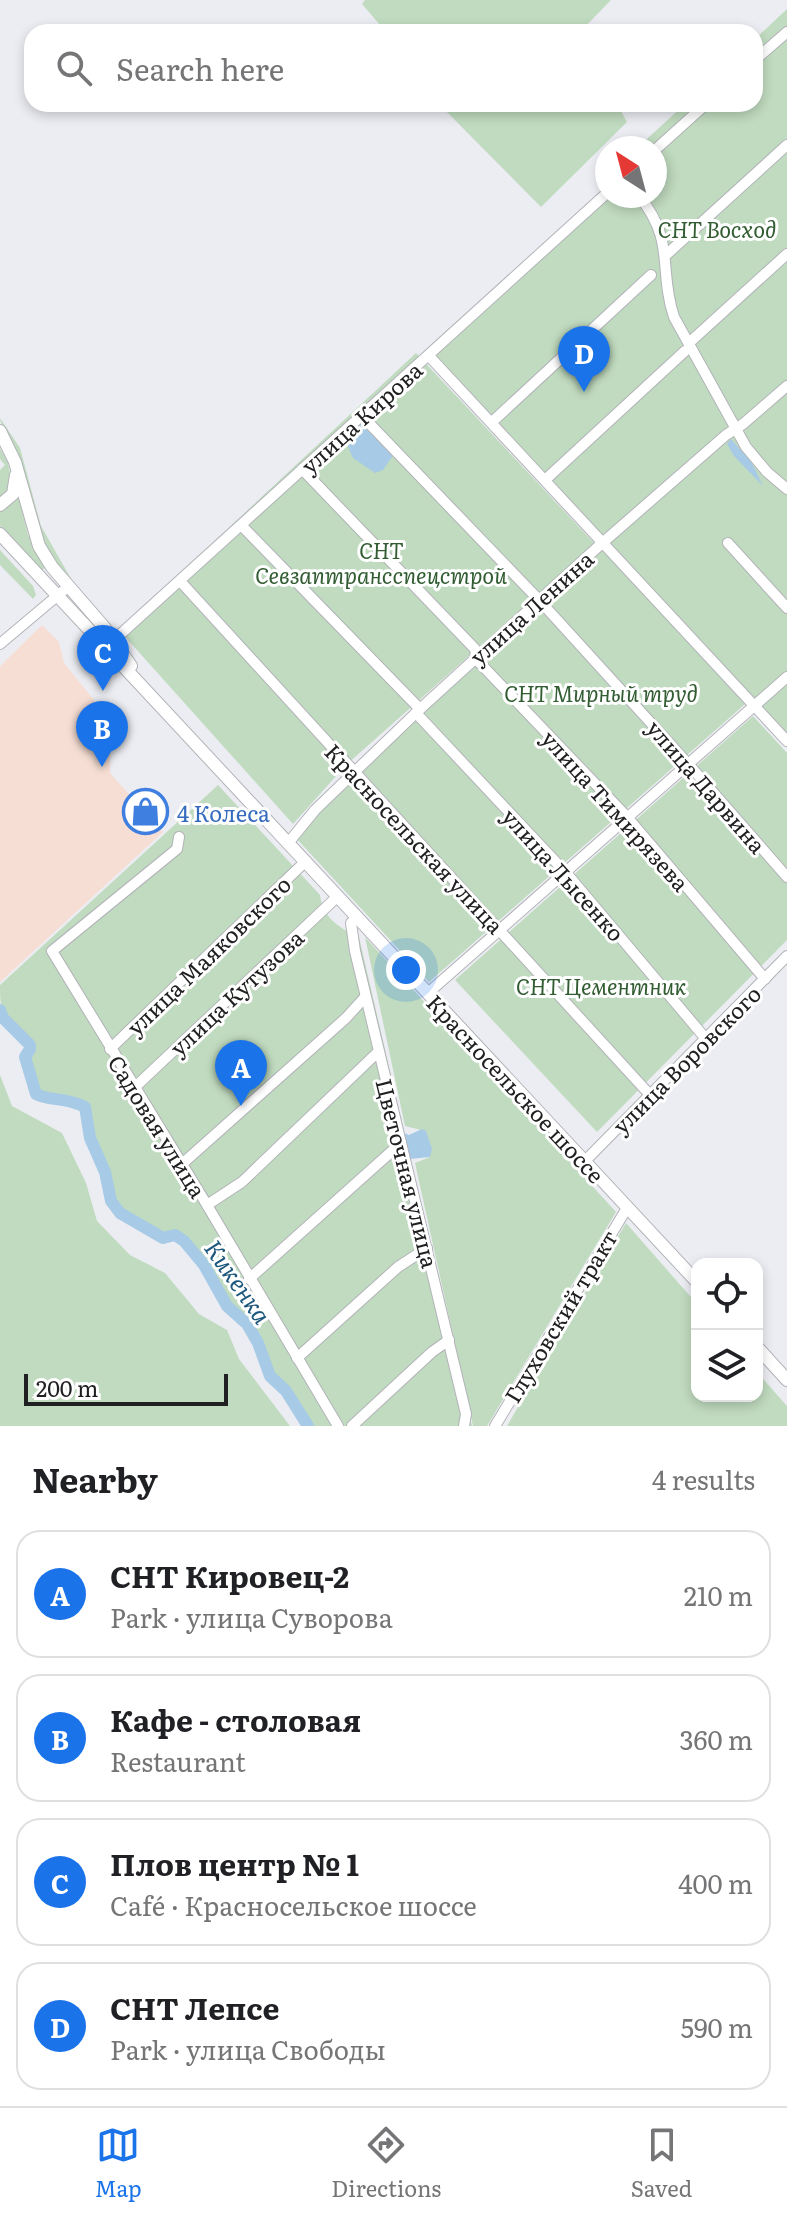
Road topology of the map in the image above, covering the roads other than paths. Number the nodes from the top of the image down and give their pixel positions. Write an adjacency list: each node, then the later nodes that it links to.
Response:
1 (787, 32): 2 (street)
2 (763, 53)
3 (697, 112): 4 (street)
4 (667, 139)
5 (787, 145): 9 (street)
6 (595, 204): 12 (street, улица Кирова)
7 (647, 208): 9 (street)
8 (787, 254): 11 (street)
9 (666, 255): 11 (street)
10 (651, 275): 15 (street)
11 (687, 346): 16 (street); 20 (street)
12 (429, 356): 14 (street, улица Кирова); 15 (street)
13 (787, 386): 16 (street, улица Ленина)
14 (363, 417): 19 (street, улица Кирова); 30 (street, улица Дарвина)
15 (492, 422): 20 (street)
16 (735, 429): 21 (street); 25 (street, улица Ленина)
17 (0, 431): 18 (main road, Красносельское шоссе)
18 (15, 462): 22 (main road); 28 (main road, Красносельское шоссе)
19 (302, 469): 23 (street, улица Кирова); 34 (street, улица Тимирязева)
20 (545, 480): 25 (street)
21 (787, 489)
22 (0, 505)
23 (242, 526): 27 (street, улица Кирова); 38 (street, улица Лысенко)
24 (0, 534): 29 (main road, Красносельское шоссе)
25 (603, 542): 30 (street, улица Ленина); 37 (street)
26 (728, 543): 31 (street)
27 (180, 581): 32 (street, улица Кирова); 41 (street, Красносельская улица)
28 (68, 587): 29 (street); 32 (main road, Красносельское шоссе)
29 (57, 596): 33 (street); 36 (main road, Красносельское шоссе)
30 (540, 601): 34 (street, улица Ленина); 40 (street, улица Дарвина)
31 (787, 608)
32 (114, 640): 36 (main road, Красносельское шоссе)
33 (0, 644)
34 (475, 658): 38 (street, улица Ленина); 42 (street, улица Тимирязева)
35 (787, 677): 37 (street)
36 (141, 683): 44 (main road, Красносельское шоссе)
37 (754, 706): 39 (street); 40 (street)
38 (418, 711): 41 (street, улица Ленина); 46 (street, улица Лысенко)
39 (787, 741)
40 (689, 764): 42 (street); 47 (street, улица Дарвина)
41 (355, 774): 44 (street, улица Ленина); 50 (street, Красносельская улица)
42 (627, 817): 46 (street); 52 (street, улица Тимирязева)
43 (179, 837): 56 (street, Садовая улица)
44 (289, 842): 45 (main road, Красносельское шоссе)
45 (306, 861): 48 (main road, Красносельское шоссе); 56 (street, улица Маяковского)
46 (566, 872): 50 (street); 55 (street, улица Лысенко)
47 (787, 877)
48 (338, 896): 49 (main road, Красносельское шоссе); 58 (street, улица Кутузова)
49 (354, 920): 53 (main road, Красносельское шоссе); 54 (street, Цветочная улица)
50 (501, 930): 53 (street); 59 (street, Красносельская улица)
51 (787, 956): 52 (street, улица Воровского)
52 (765, 979): 55 (street, улица Воровского)
53 (428, 993): 61 (main road, Красносельское шоссе)
54 (365, 997): 57 (street, Цветочная улица); 62 (street)
55 (706, 1039): 59 (street, улица Воровского)
56 (110, 1049): 58 (street, Садовая улица)
57 (378, 1052): 60 (street, Цветочная улица); 63 (street)
58 (134, 1088): 62 (street, Садовая улица)
59 (651, 1096): 61 (street, улица Воровского)
60 (401, 1143): 65 (street, Цветочная улица); 67 (street)
61 (585, 1161): 64 (main road, Красносельское шоссе)
62 (182, 1164): 63 (street, Садовая улица)
63 (207, 1205): 67 (street, Садовая улица)
64 (627, 1208): 66 (main road, Красносельское шоссе); 75 (street, Глуховский тракт)
65 (427, 1248): 68 (street, Цветочная улица); 70 (street)
66 (691, 1276)
67 (249, 1279): 70 (street, Садовая улица)
68 (449, 1340): 72 (street, Цветочная улица); 74 (street)
69 (763, 1354): 71 (main road)
70 (297, 1358): 73 (street, Садовая улица)
71 (787, 1380)
72 (464, 1425)
73 (338, 1426)
74 (352, 1426)
75 (495, 1426)

